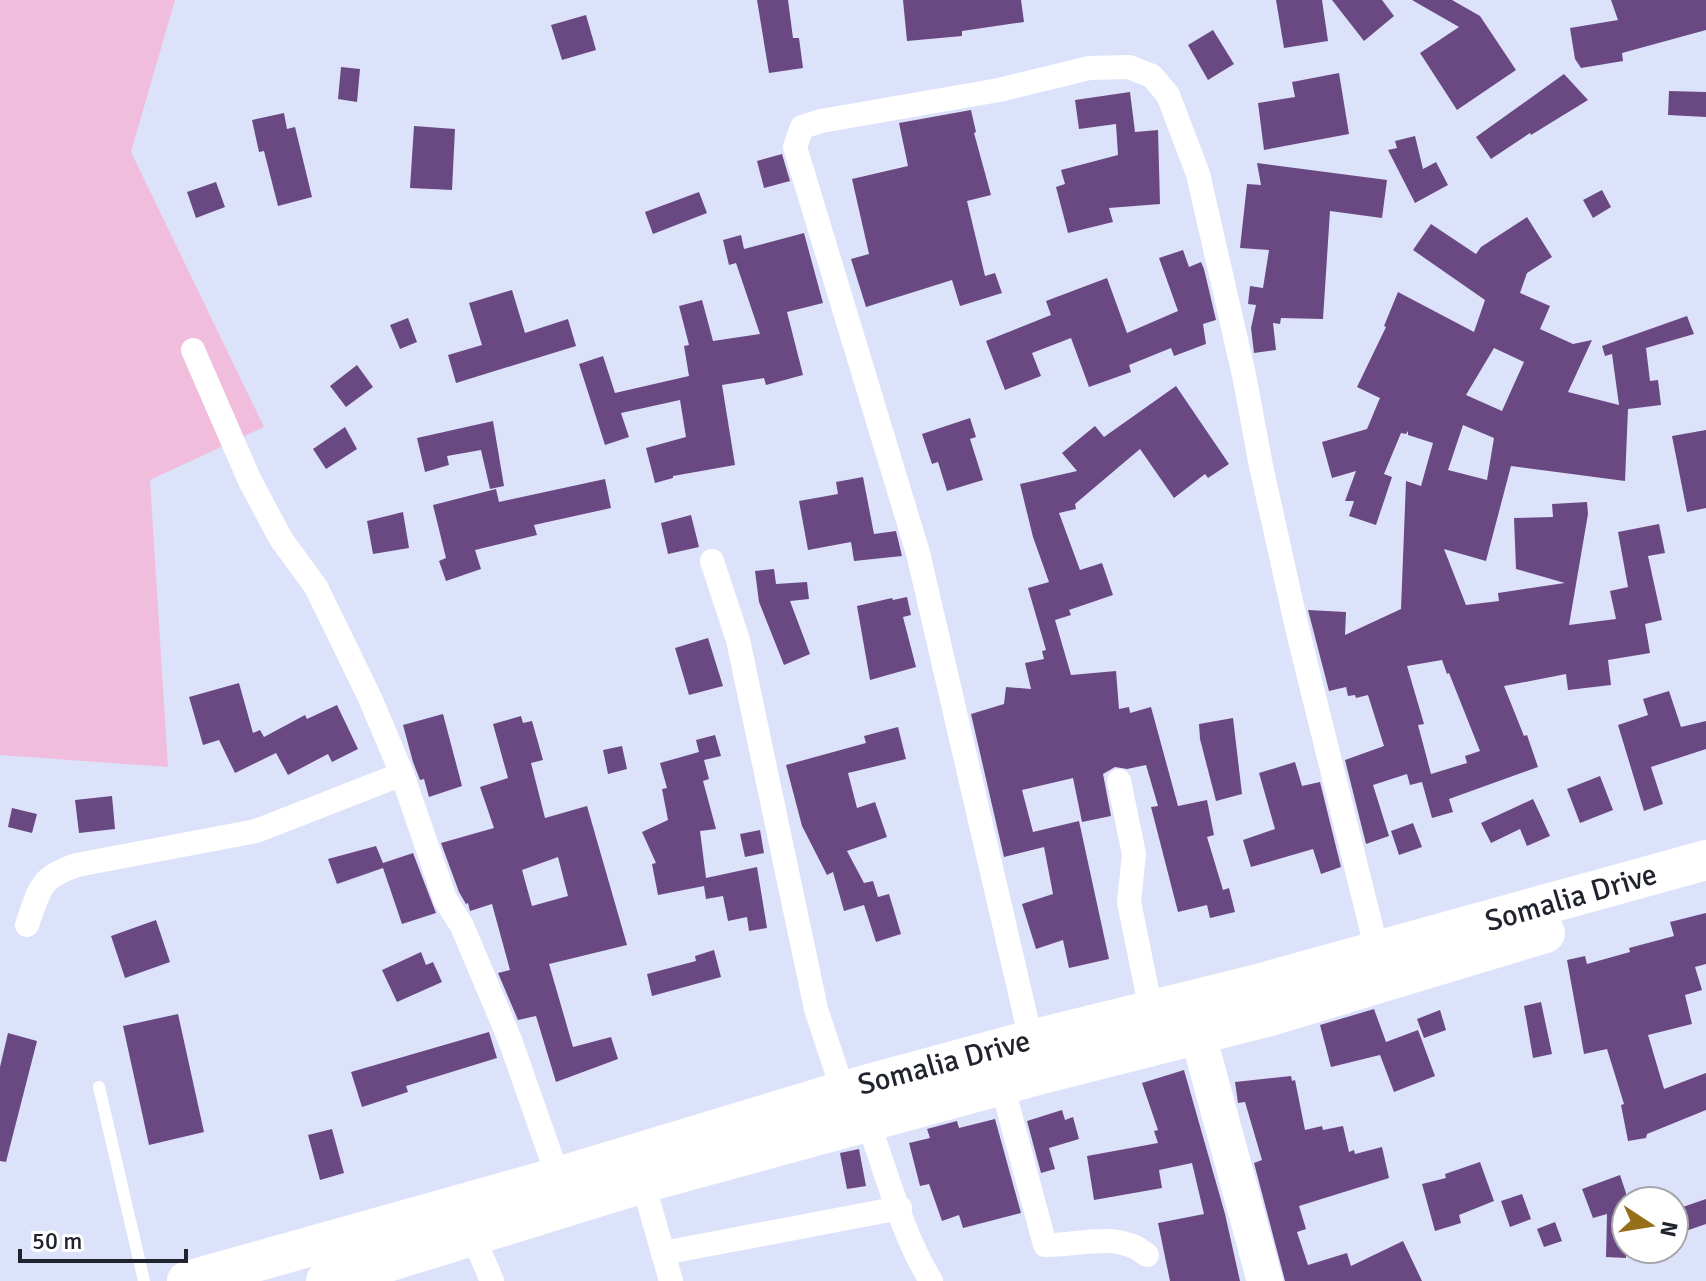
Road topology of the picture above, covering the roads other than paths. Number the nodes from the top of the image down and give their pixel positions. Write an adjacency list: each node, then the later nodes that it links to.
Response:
1 (193, 350): 3 (street)
2 (712, 561): 14 (street)
3 (402, 774): 7 (street); 16 (street)
4 (1119, 781): 9 (street)
5 (1706, 860): 8 (main road, Somalia Drive)
6 (1706, 886): 10 (main road, Somalia Drive)
7 (27, 925)
8 (1377, 951): 9 (main road, Somalia Drive); 11 (street)
9 (1151, 1010): 11 (main road, Somalia Drive)
10 (1198, 1035): 12 (main road, Somalia Drive); 28 (street)
11 (1031, 1040): 14 (main road, Somalia Drive)
12 (1002, 1085): 15 (main road, Somalia Drive); 21 (street)
13 (99, 1087): 23 (lane)
14 (843, 1091): 16 (main road, Somalia Drive)
15 (868, 1122): 17 (main road, Somalia Drive); 18 (street)
16 (558, 1177): 22 (main road, Somalia Drive)
17 (643, 1183): 19 (main road, Somalia Drive); 20 (street)
18 (900, 1208): 20 (street); 27 (street)
19 (473, 1236): 22 (main road, Somalia Drive); 25 (street)
20 (663, 1253): 26 (street)
21 (1147, 1255)
22 (350, 1267): 24 (main road, Somalia Drive)
23 (144, 1281)
24 (187, 1281)
25 (492, 1281)
26 (671, 1281)
27 (931, 1281)
28 (1265, 1281)

